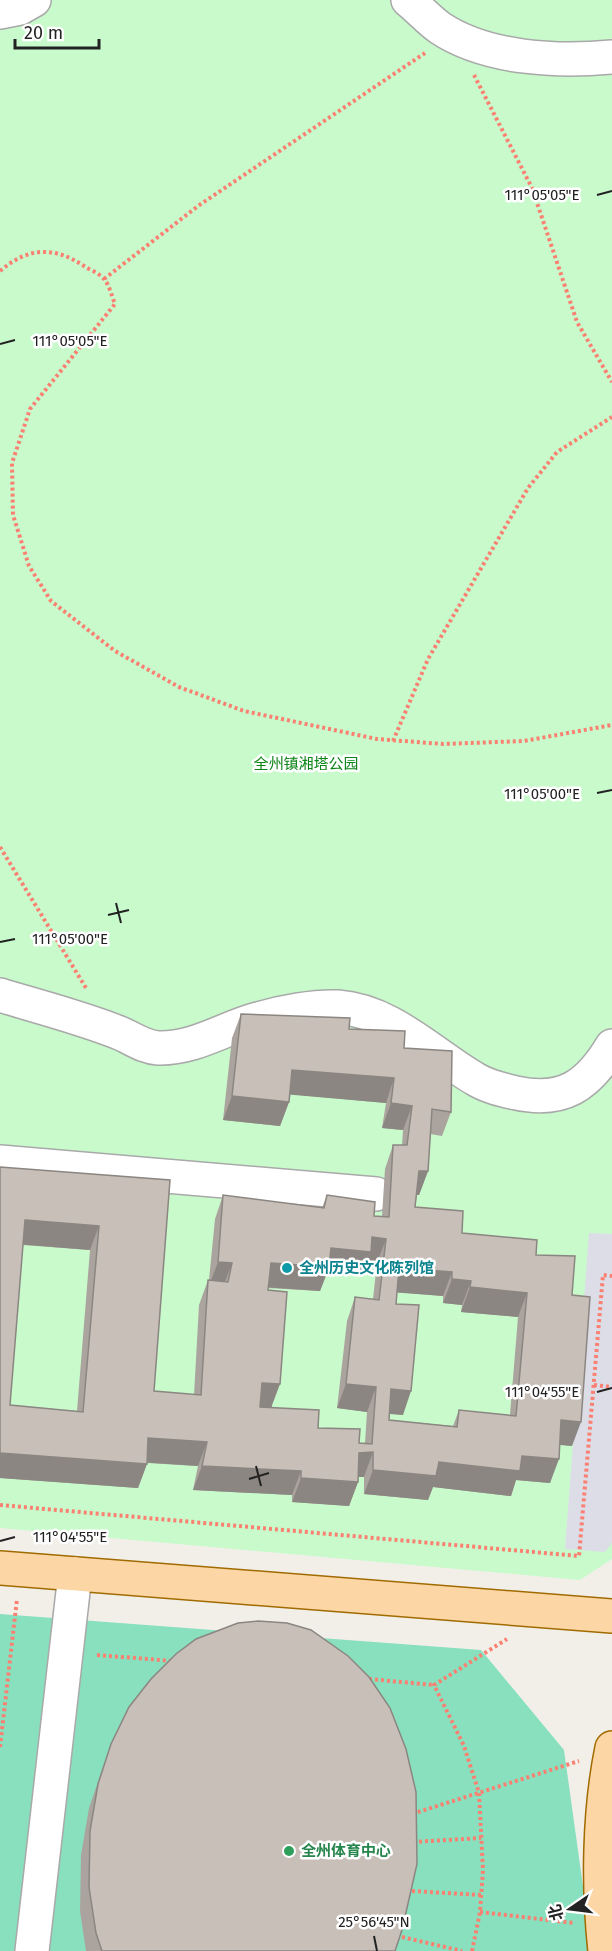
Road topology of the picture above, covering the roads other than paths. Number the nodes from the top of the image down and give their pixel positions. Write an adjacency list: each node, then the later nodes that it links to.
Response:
1 (34, 0): 3 (lane)
2 (408, 0): 4 (lane)
3 (0, 12)
4 (612, 57)
5 (0, 995): 6 (lane)
6 (612, 1046)
7 (0, 1162): 8 (lane)
8 (376, 1194)
9 (10, 1569): 10 (main road)
10 (75, 1574): 11 (main road); 14 (lane)
11 (612, 1616)
12 (612, 1749): 13 (main road)
13 (604, 1939)
14 (32, 1951)

